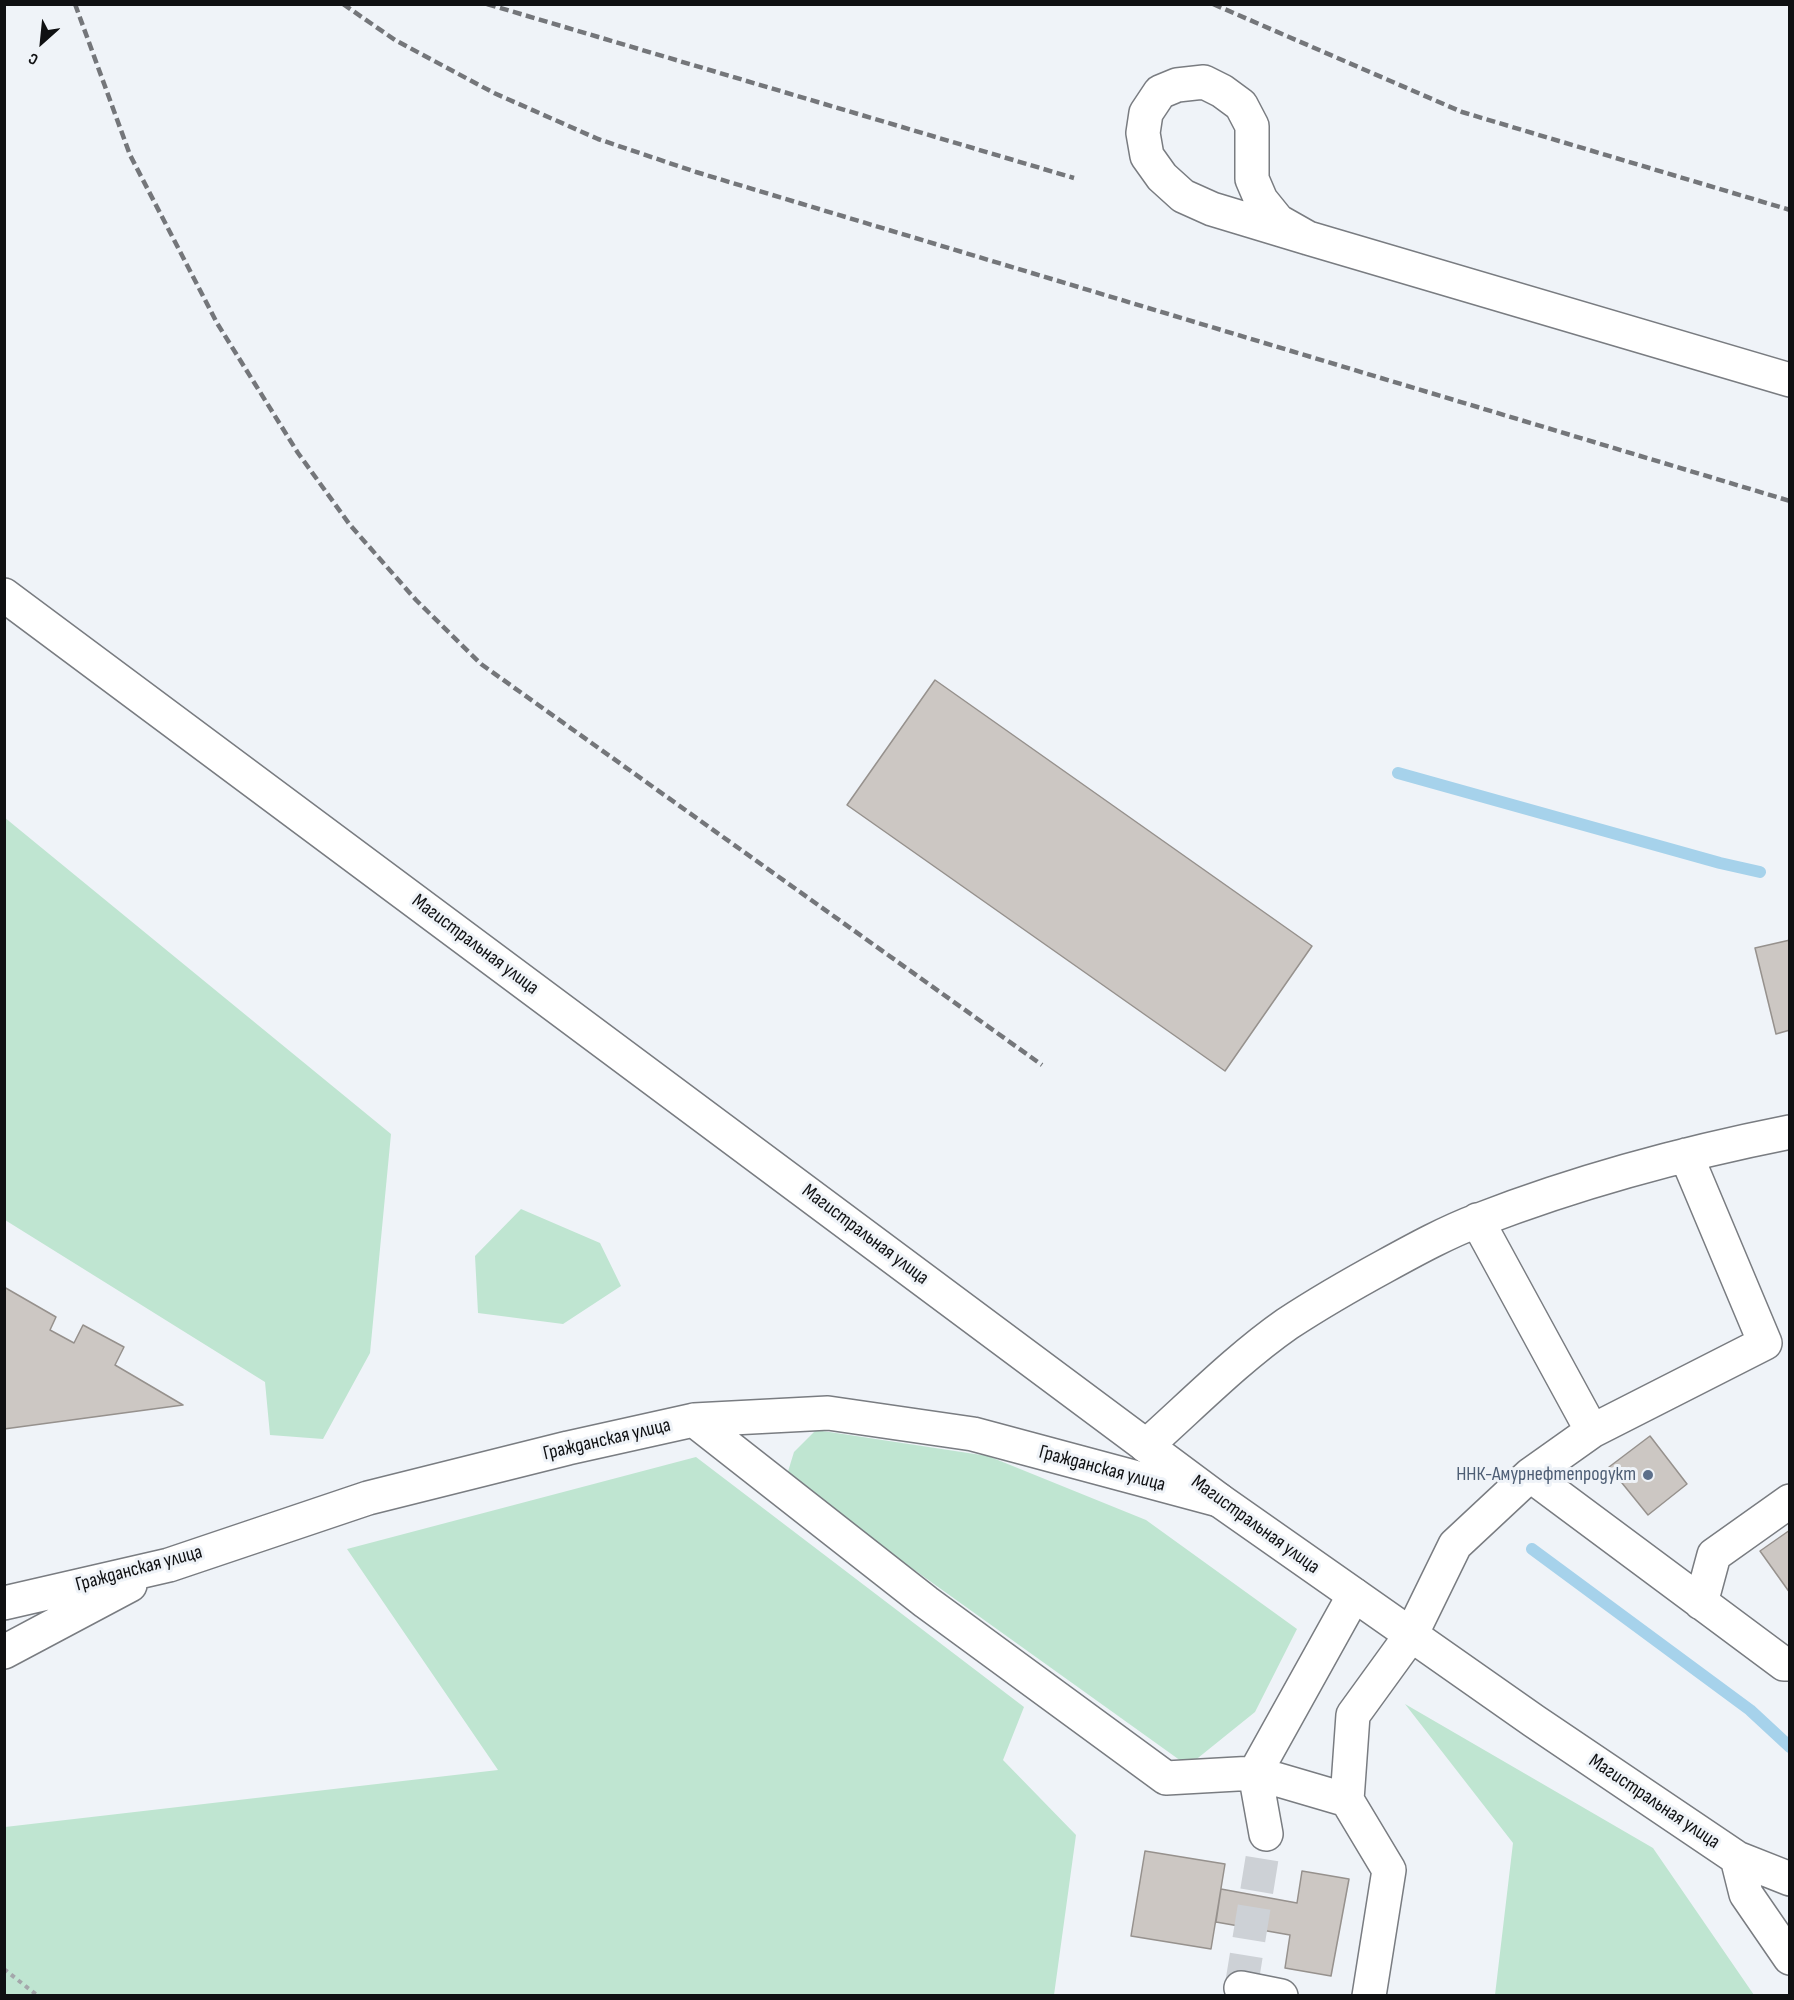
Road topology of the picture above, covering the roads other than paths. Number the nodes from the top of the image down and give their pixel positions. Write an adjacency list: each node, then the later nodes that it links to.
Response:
1 (1308, 238): 1 (main road); 2 (main road)
2 (1790, 380)
3 (4, 595): 9 (main road, Магистральная улица)
4 (1790, 1132): 5 (main road)
5 (1686, 1155): 6 (main road); 8 (main road)
6 (1478, 1220): 8 (main road); 9 (main road)
7 (694, 1420): 11 (main road, Гражданская улица); 13 (main road, Гражданская улица); 20 (main road)
8 (1592, 1431): 10 (main road)
9 (1146, 1446): 11 (main road, Магистральная улица)
10 (1530, 1475): 16 (main road); 17 (main road)
11 (1219, 1500): 14 (main road, Магистральная улица)
12 (1790, 1501): 16 (main road)
13 (169, 1565): 15 (main road, Гражданская улица); 18 (main road)
14 (1354, 1595): 17 (main road, Магистральная улица); 20 (main road)
15 (4, 1603)
16 (1701, 1603): 19 (main road)
17 (1411, 1635): 21 (main road); 23 (main road, Магистральная улица)
18 (4, 1652)
19 (1790, 1664)
20 (1255, 1773): 21 (main road); 22 (main road)
21 (1347, 1800): 30 (main road)
22 (1266, 1834)
23 (1737, 1858): 24 (main road); 25 (main road); 26 (main road); 27 (main road)
24 (1790, 1866)
25 (1790, 1879)
26 (1790, 1920)
27 (1790, 1958)
28 (1241, 1988): 29 (main road)
29 (1281, 1995)
30 (1369, 1995)

